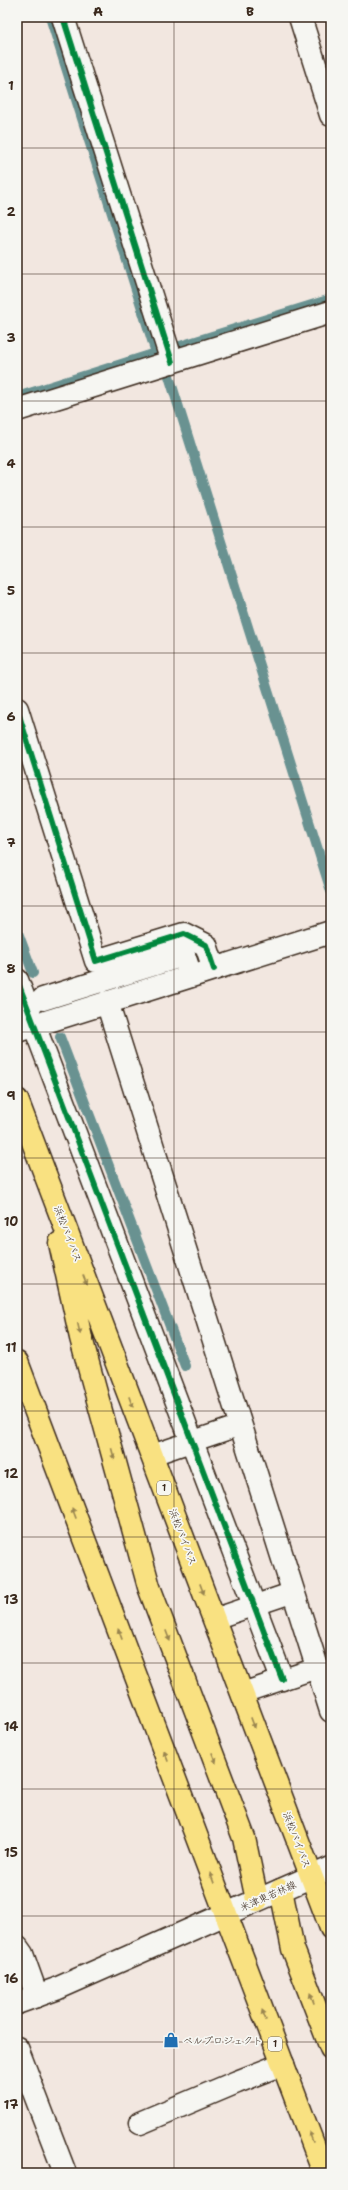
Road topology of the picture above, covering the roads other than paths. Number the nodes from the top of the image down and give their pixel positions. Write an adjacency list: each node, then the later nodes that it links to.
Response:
1 (63, 17): 5 (street)
2 (300, 17): 3 (street)
3 (331, 115)
4 (331, 312): 5 (street)
5 (172, 362): 6 (street)
6 (17, 410)
7 (17, 709): 9 (street)
8 (331, 932): 9 (street)
9 (214, 969): 10 (street)
10 (191, 976): 12 (street); 13 (street)
11 (17, 980): 14 (street)
12 (43, 999)
13 (107, 1002): 14 (street); 18 (street)
14 (26, 1028): 19 (street)
15 (17, 1100): 16 (highway, 浜松バイパス / 1)
16 (43, 1168): 20 (highway, 浜松バイパス / 1, one-way to 20); 31 (highway, one-way to 31)
17 (17, 1362): 32 (highway, 1, one-way to 17)
18 (241, 1425): 19 (lane); 21 (street)
19 (192, 1440): 20 (lane); 22 (street)
20 (152, 1455): 23 (highway, 浜松バイパス / 1, one-way to 23)
21 (294, 1592): 22 (lane); 24 (street)
22 (254, 1604): 23 (lane); 25 (street)
23 (214, 1619): 26 (highway, 浜松バイパス / 1)
24 (317, 1668): 25 (lane); 27 (street)
25 (282, 1678): 26 (lane)
26 (242, 1693): 29 (highway, 浜松バイパス / 1, one-way to 29)
27 (331, 1711)
28 (331, 1868): 29 (street, 米津東若林線)
29 (311, 1876): 30 (street, 米津東若林線); 33 (highway, 浜松バイパス / 1)
30 (281, 1890): 31 (street, 米津東若林線); 37 (highway, one-way to 30)
31 (257, 1900): 32 (street, 米津東若林線)
32 (226, 1914): 35 (street, 米津東若林線); 38 (highway, 1, one-way to 32)
33 (331, 1928)
34 (17, 1947): 35 (street)
35 (27, 2000)
36 (17, 2048): 40 (street)
37 (331, 2048)
38 (283, 2064): 39 (street); 41 (highway, 1, one-way to 38)
39 (140, 2123)
40 (65, 2173)
41 (324, 2173)

